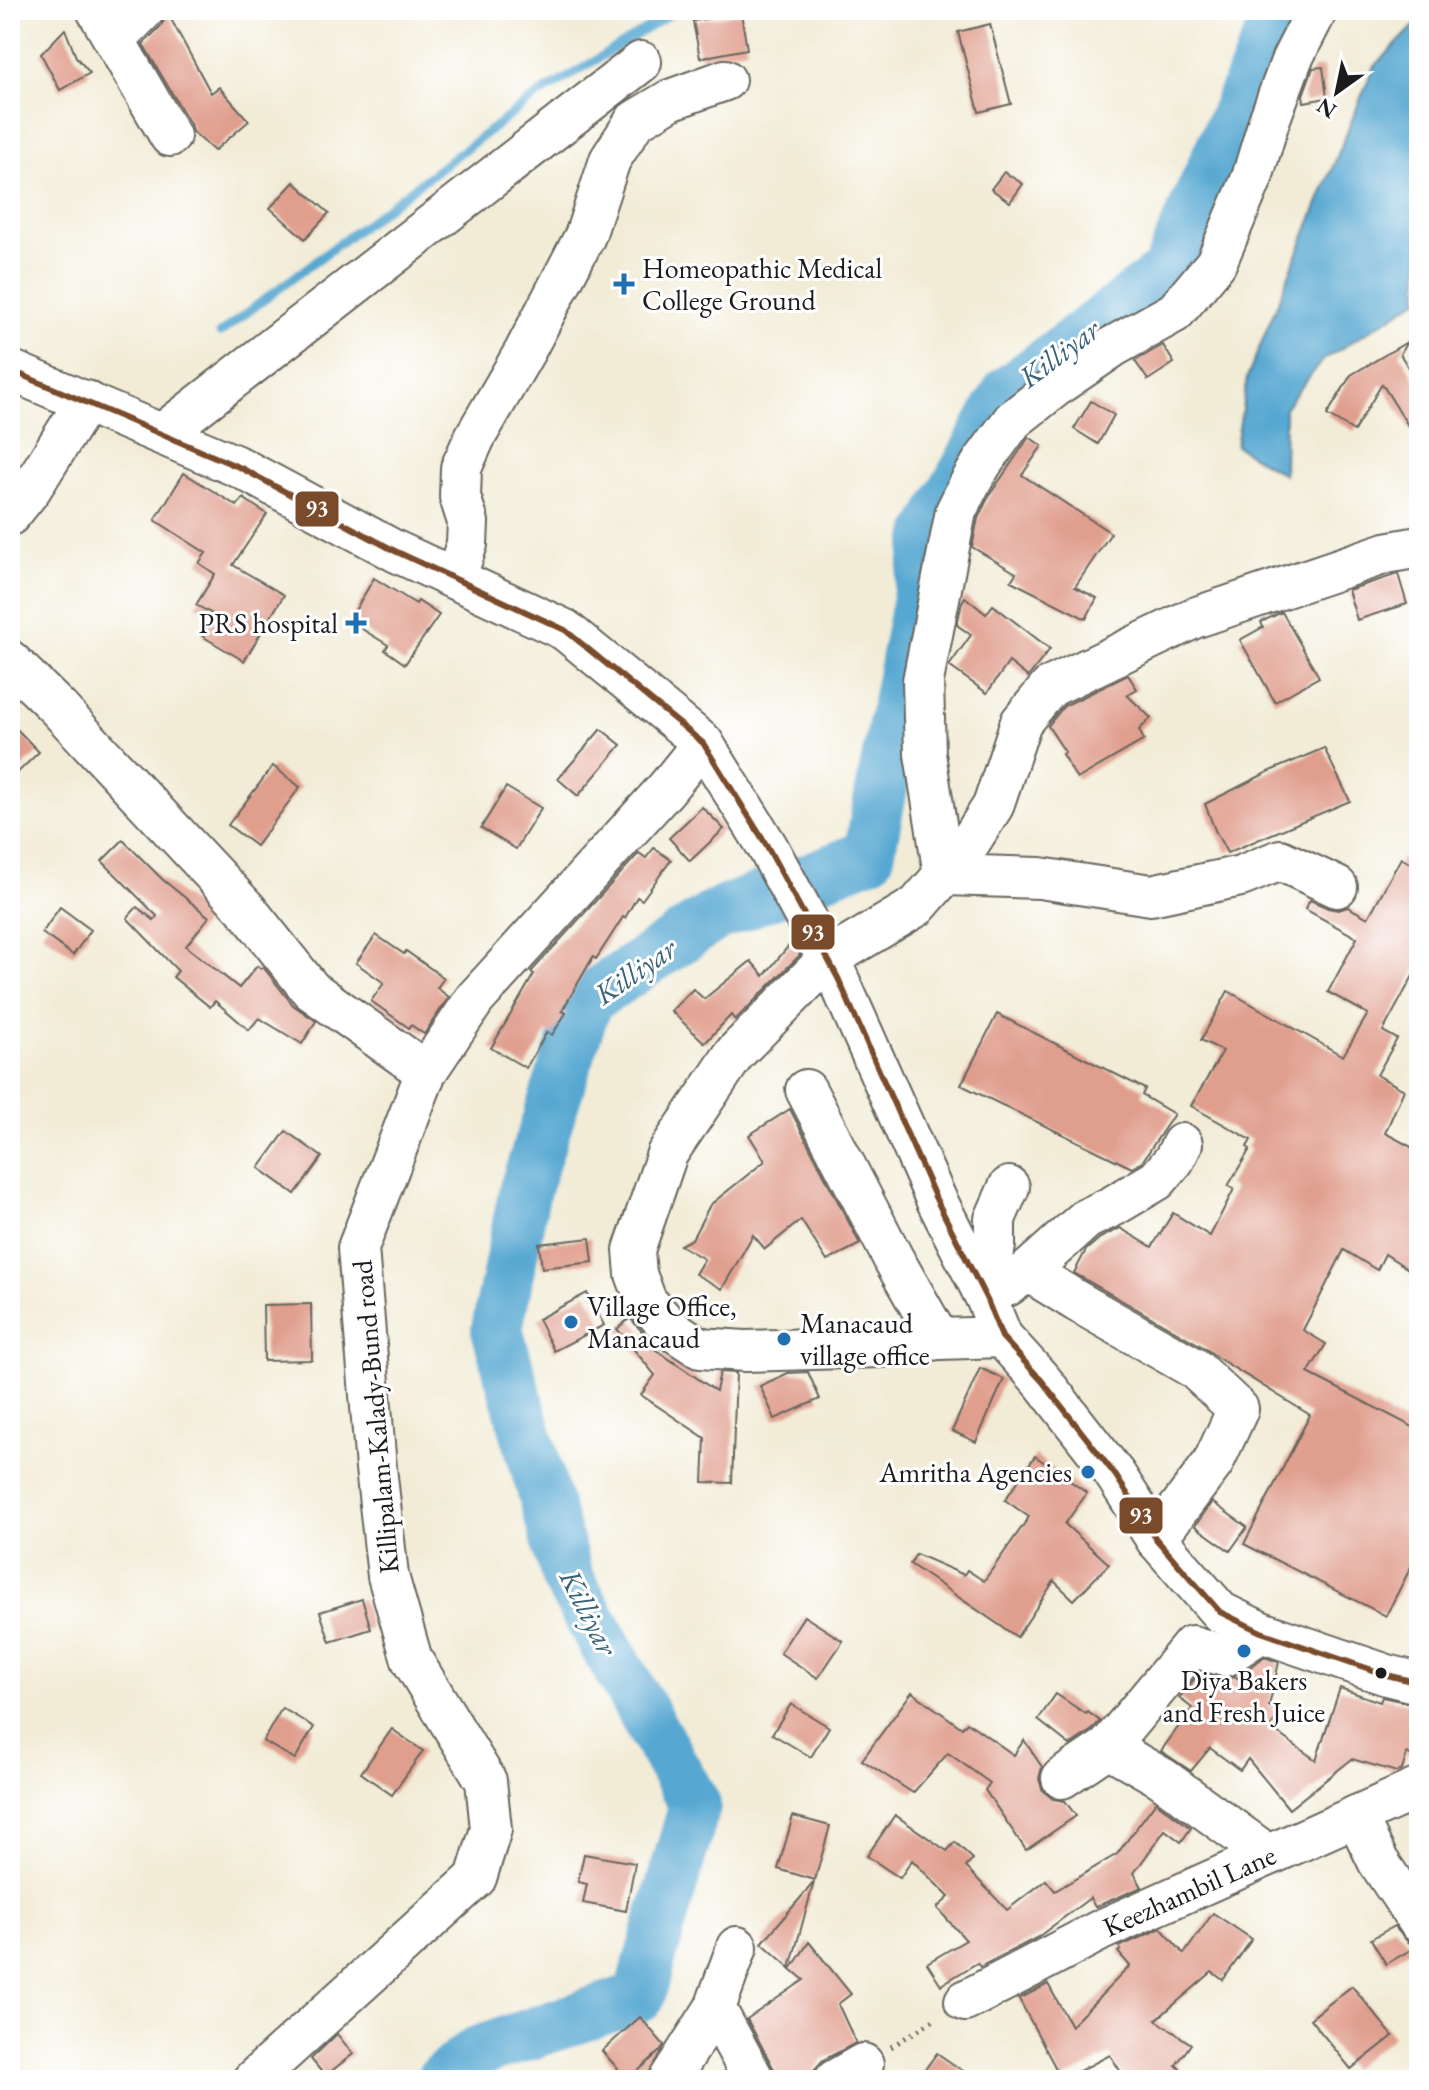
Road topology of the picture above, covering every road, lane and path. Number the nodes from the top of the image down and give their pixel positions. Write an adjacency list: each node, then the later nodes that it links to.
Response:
1 (144, 10): 3 (street)
2 (1317, 10): 15 (street)
3 (106, 24): 6 (street)
4 (641, 62): 9 (street)
5 (725, 80): 12 (street)
6 (170, 136)
7 (10, 370): 8 (street)
8 (86, 401): 9 (street); 10 (street)
9 (162, 434): 12 (street)
10 (10, 515)
11 (1419, 547): 15 (street)
12 (455, 579): 14 (street)
13 (10, 661): 18 (street)
14 (703, 743): 17 (street); 18 (street, Killipalam-Kalady-Bund road)
15 (944, 875): 16 (street); 17 (street)
16 (1337, 887)
17 (823, 948): 23 (street); 25 (street)
18 (426, 1072): 39 (street, Killipalam-Kalady-Bund road)
19 (806, 1090): 25 (street)
20 (1182, 1144): 22 (street)
21 (1009, 1187): 23 (street)
22 (1028, 1271): 23 (street); 26 (street)
23 (987, 1300): 24 (street)
24 (1002, 1337): 25 (street); 26 (street)
25 (939, 1339)
26 (1156, 1539): 27 (street)
27 (1261, 1632): 28 (street); 29 (street)
28 (1419, 1683)
29 (1108, 1747): 30 (street); 33 (street)
30 (1062, 1778)
31 (1419, 1788): 32 (street, Keezhambil Lane)
32 (1356, 1816): 33 (street, Keezhambil Lane); 34 (street)
33 (1268, 1855): 36 (street, Keezhambil Lane)
34 (1419, 1922)
35 (737, 1947): 37 (street)
36 (965, 2001): 38 (path)
37 (715, 2008): 40 (street); 41 (street)
38 (849, 2072)
39 (253, 2080)
40 (669, 2080)
41 (754, 2080)

